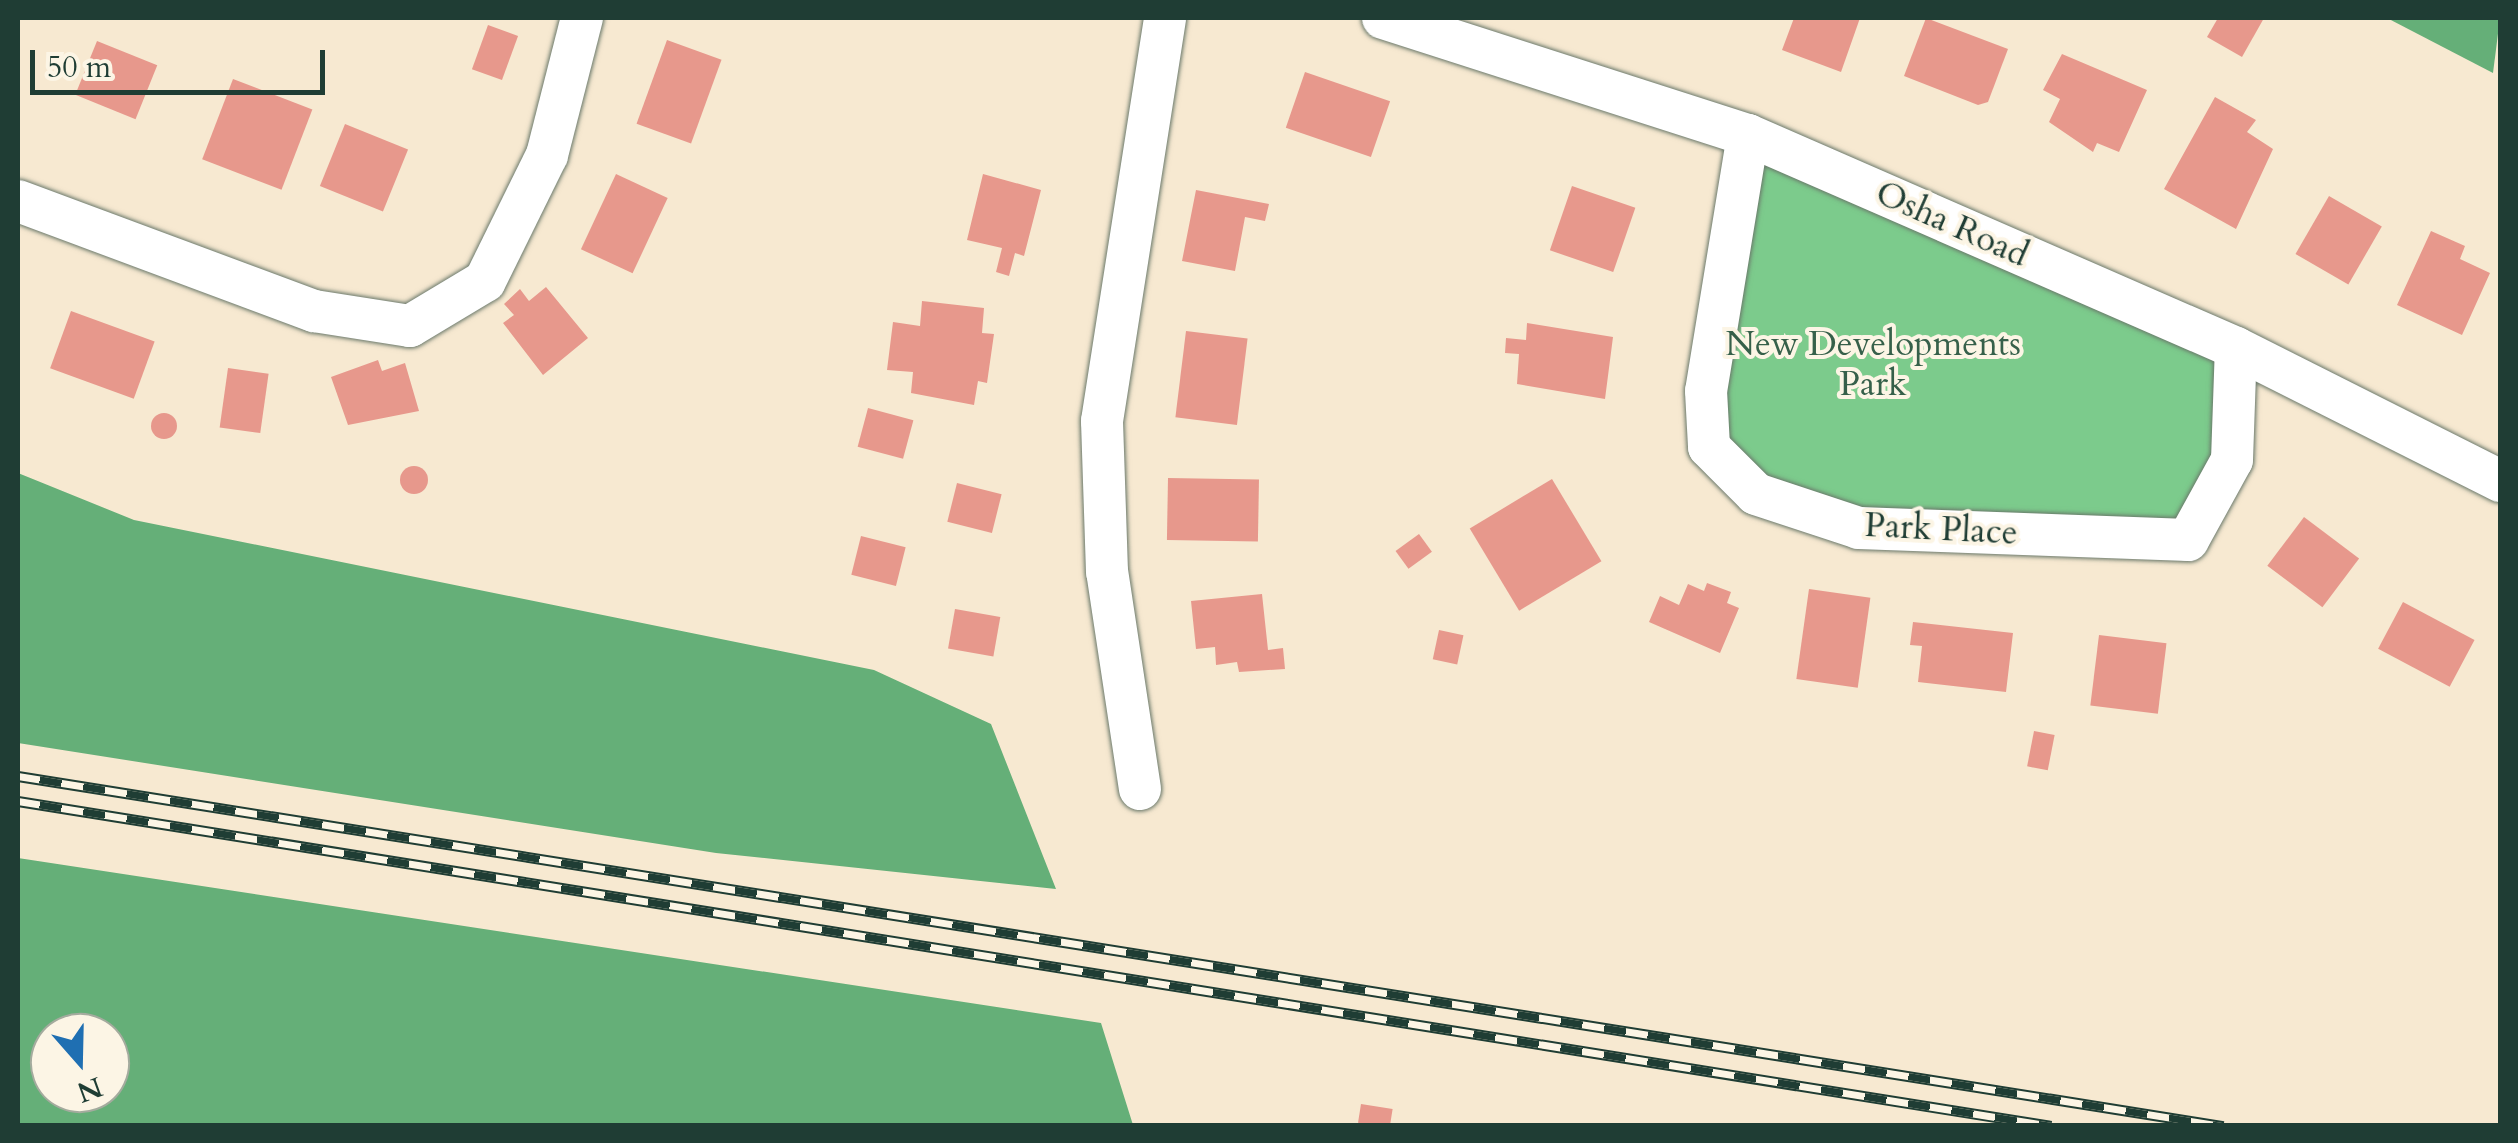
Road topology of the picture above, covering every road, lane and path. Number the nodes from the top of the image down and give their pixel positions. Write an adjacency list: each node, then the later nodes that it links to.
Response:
1 (582, 18): 5 (street)
2 (1165, 18): 8 (street)
3 (1383, 18): 4 (street, Osha Road)
4 (1748, 135): 6 (street, Osha Road); 6 (street, Park Place)
5 (18, 201)
6 (2236, 348): 7 (street, Osha Road)
7 (2500, 481)
8 (1140, 789)

